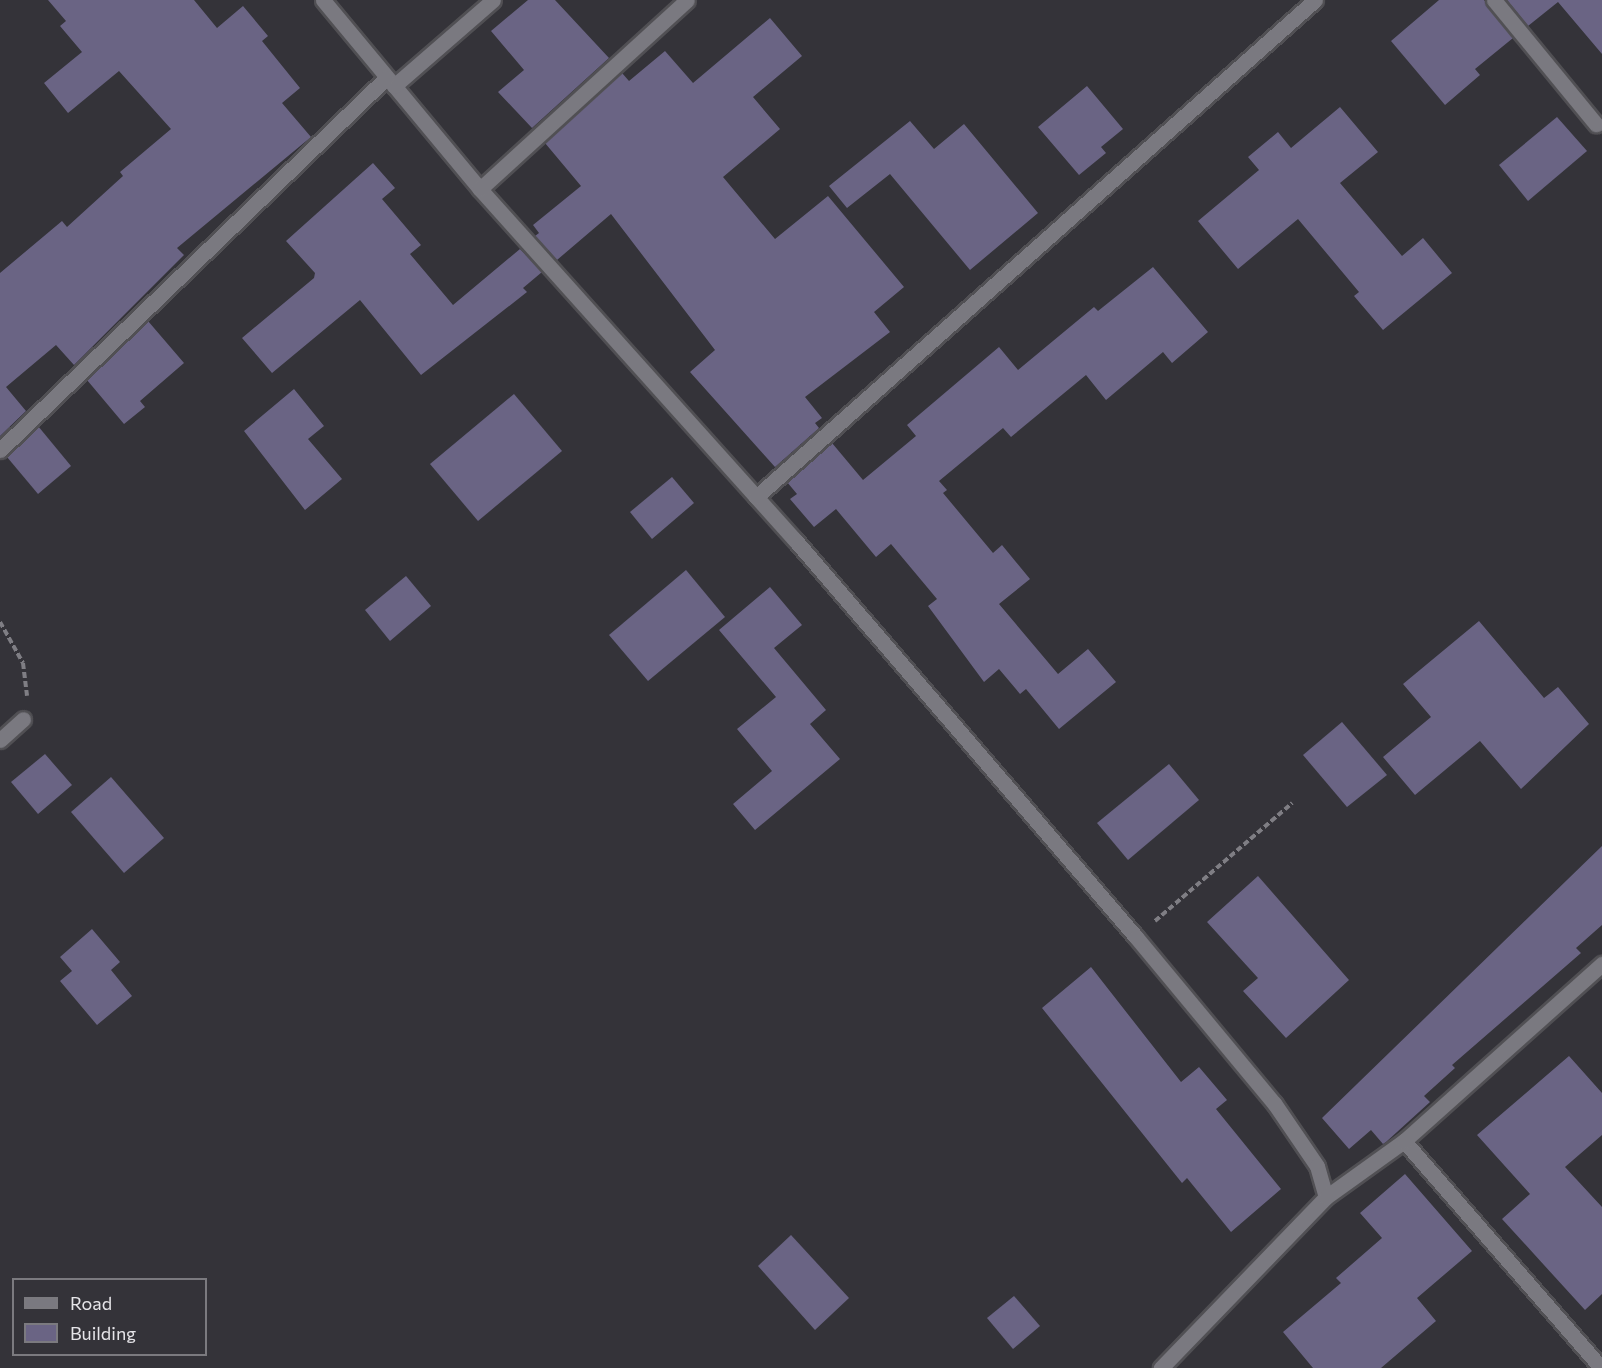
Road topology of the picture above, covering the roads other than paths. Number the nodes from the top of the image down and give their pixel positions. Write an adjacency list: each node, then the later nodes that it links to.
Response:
1 (323, 0): 6 (street)
2 (493, 0): 6 (street)
3 (687, 0): 8 (street)
4 (1315, 0): 10 (street)
5 (1494, 0): 7 (street)
6 (390, 82): 8 (street); 9 (street)
7 (1596, 124)
8 (480, 189): 10 (street)
9 (0, 450)
10 (756, 497): 15 (street)
11 (23, 719): 12 (street)
12 (0, 740)
13 (1602, 964): 14 (street)
14 (1404, 1141): 15 (street); 17 (street)
15 (1326, 1197): 16 (street)
16 (1165, 1364)
17 (1601, 1368)

